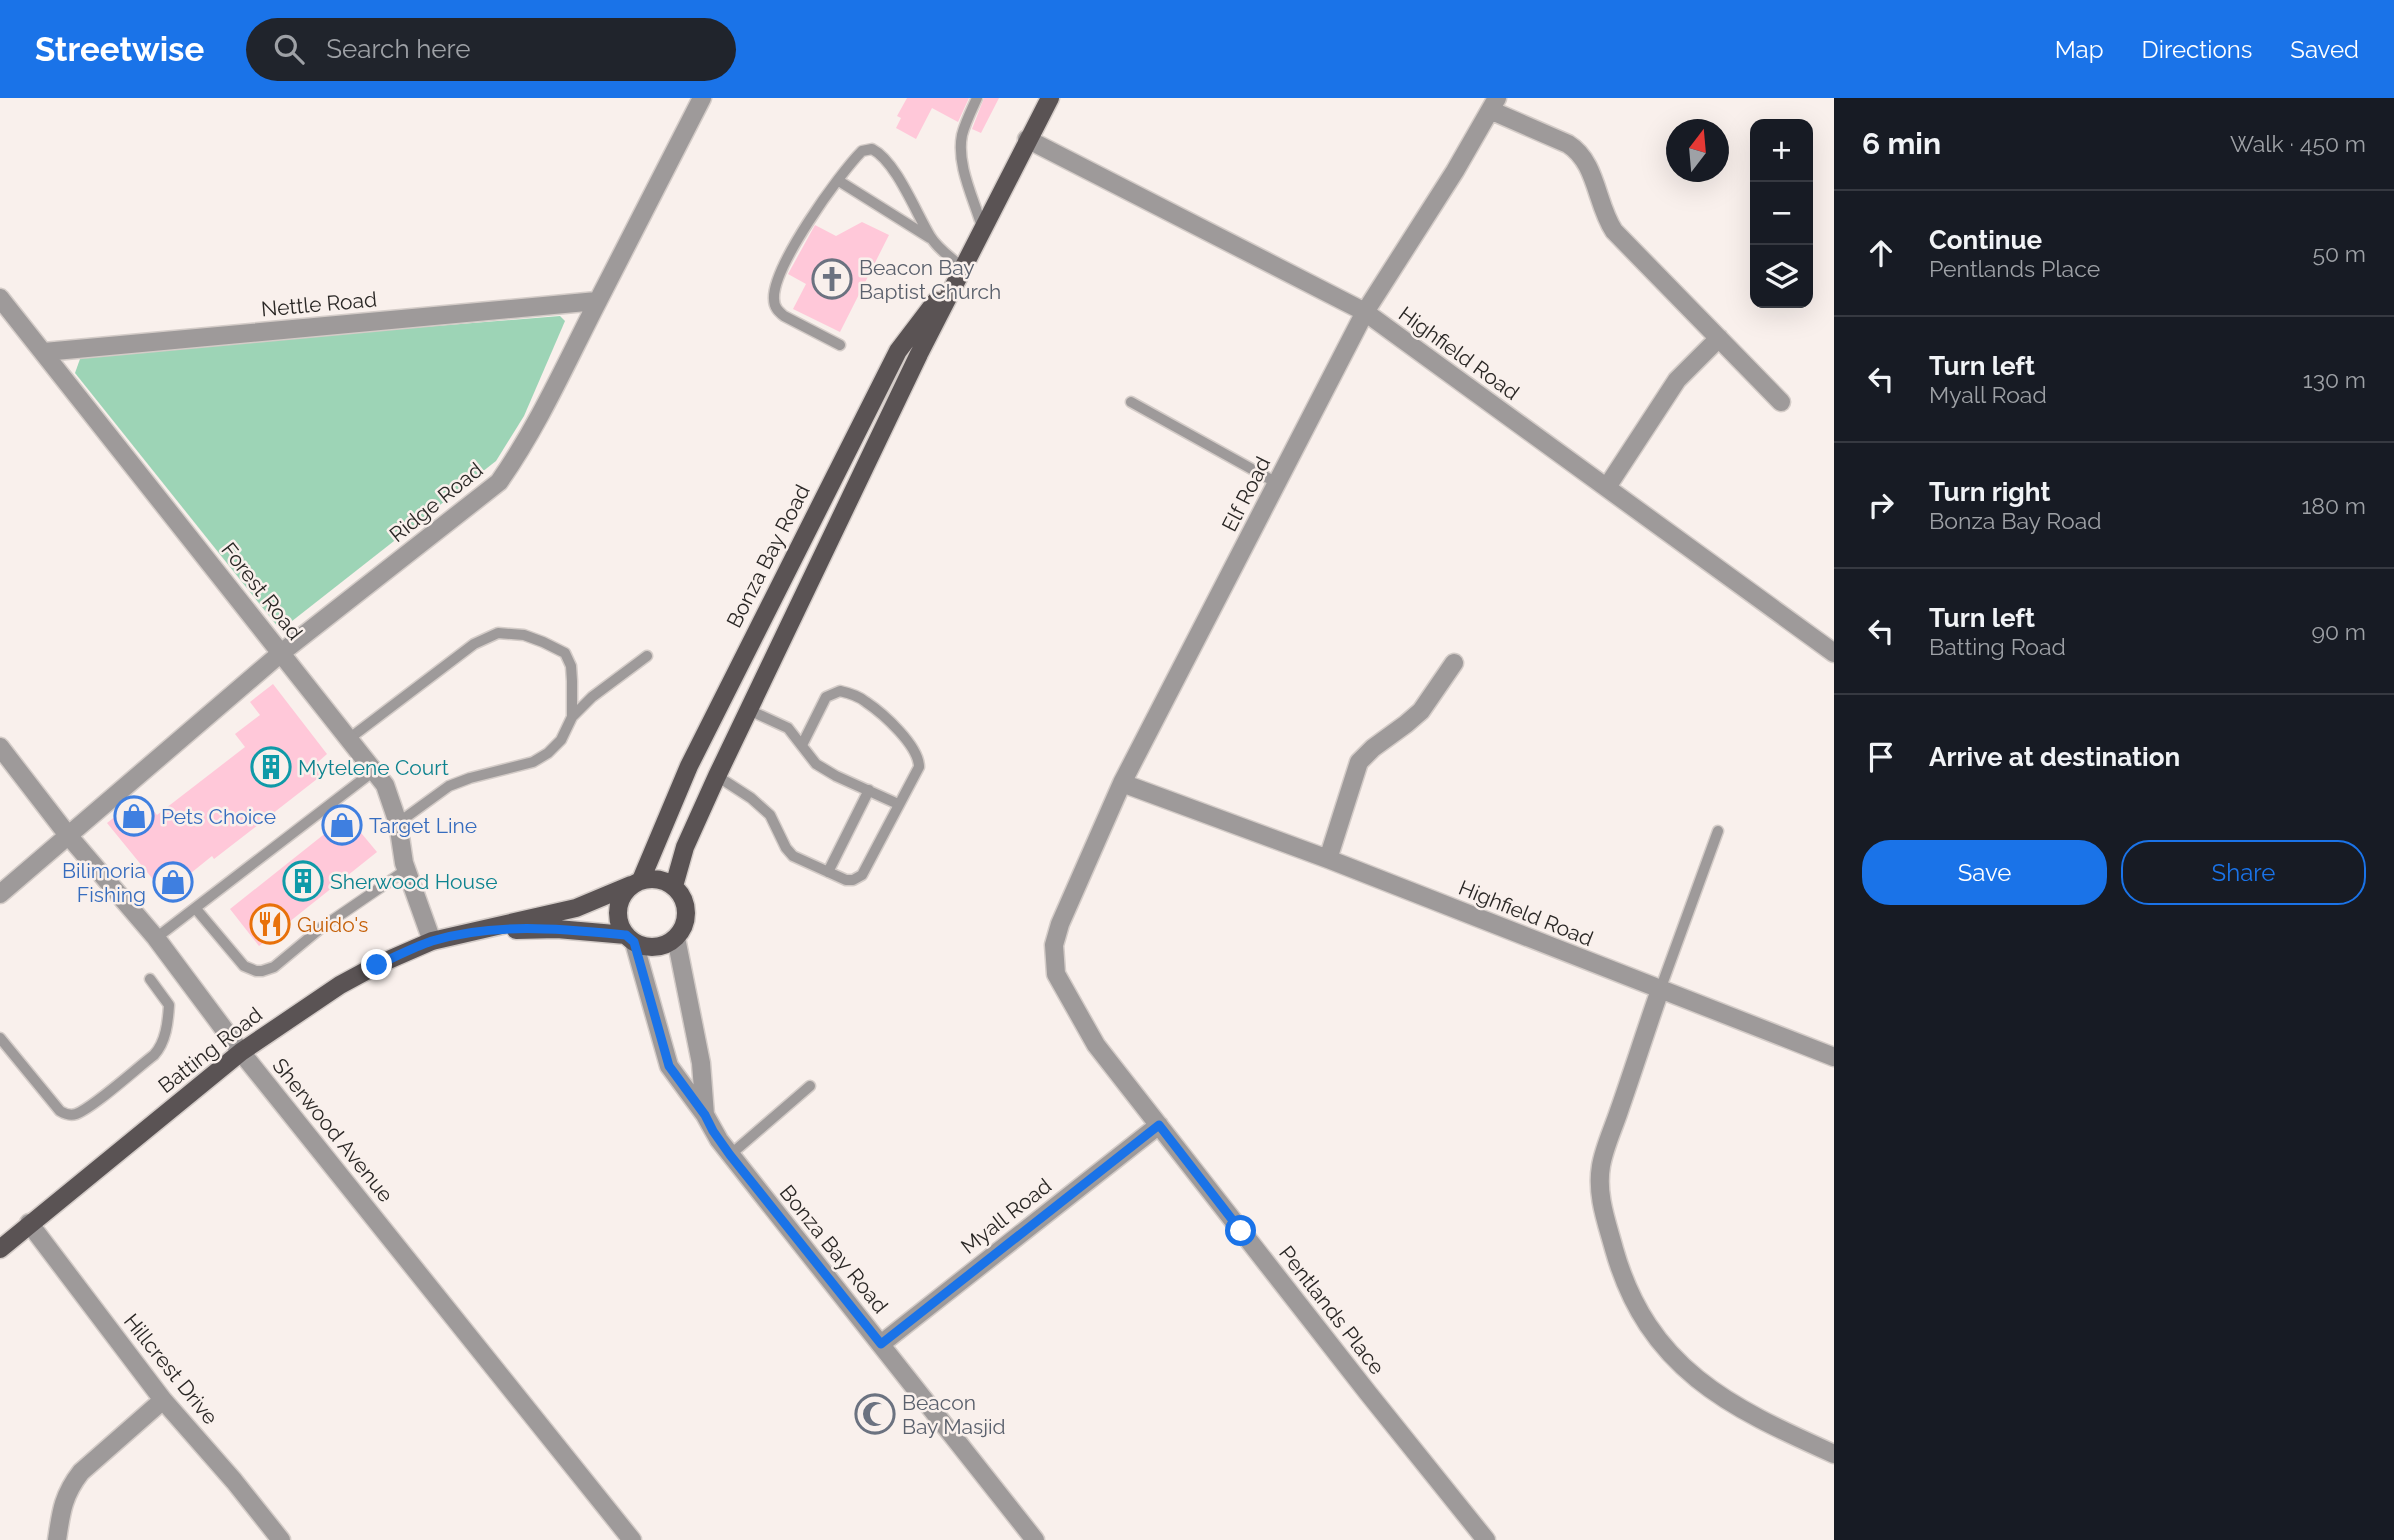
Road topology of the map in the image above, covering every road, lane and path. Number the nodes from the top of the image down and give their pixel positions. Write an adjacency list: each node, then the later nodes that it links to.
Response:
1 (702, 98): 11 (street, Ridge Road)
2 (976, 98): 7 (lane)
3 (1050, 98): 5 (main road, Bonza Bay Road)
4 (1493, 104): 12 (street, Elf Road); 13 (street)
5 (1027, 139): 7 (main road, Bonza Bay Road); 12 (street, Highfield Road)
6 (839, 181): 8 (lane); 8 (lane); 14 (lane)
7 (982, 227): 9 (main road, Bonza Bay Road)
8 (931, 238): 9 (lane)
9 (962, 267): 24 (main road, Bonza Bay Road); 40 (main road, Bonza Bay Road)
10 (0, 298): 15 (street, Forest Road)
11 (597, 301): 15 (street, Nettle Road); 20 (street, Ridge Road)
12 (1365, 312): 18 (street, Elf Road); 19 (street, Highfield Road)
13 (1719, 338): 17 (street); 19 (street)
14 (840, 345)
15 (44, 352): 20 (street, Forest Road)
16 (1131, 402): 18 (lane)
17 (1781, 402)
18 (1277, 482): 31 (street, Elf Road)
19 (1607, 488): 21 (street, Highfield Road)
20 (281, 653): 26 (street, Forest Road); 36 (street, Ridge Road)
21 (1834, 653)
22 (647, 656): 25 (lane)
23 (1454, 663): 37 (street)
24 (749, 710): 27 (lane); 30 (main road, Bonza Bay Road)
25 (572, 717): 26 (lane); 34 (lane)
26 (350, 738): 29 (street, Forest Road)
27 (802, 745): 32 (lane); 33 (lane)
28 (0, 747): 36 (street, Sherwood Avenue)
29 (375, 770): 34 (street, Forest Road); 43 (lane)
30 (717, 776): 39 (lane); 41 (main road, Bonza Bay Road)
31 (1122, 783): 37 (street, Highfield Road); 44 (street, Elf Road)
32 (869, 790): 33 (lane); 39 (lane)
33 (898, 804): 39 (lane)
34 (398, 823): 38 (street, Forest Road)
35 (1718, 831): 51 (lane)
36 (67, 834): 42 (street, Ridge Road); 46 (street, Sherwood Avenue)
37 (1328, 859): 51 (street, Highfield Road)
38 (407, 870): 43 (lane); 49 (street, Forest Road)
39 (828, 872)
40 (636, 883): 41 (main road); 45 (main road, Batting Road); 47 (main road)
41 (674, 886): 48 (main road)
42 (0, 894)
43 (196, 909): 46 (lane)
44 (1060, 924): 57 (street, Pentlands Place)
45 (474, 932): 47 (main road, Batting Road); 49 (main road, Batting Road)
46 (156, 938): 53 (street, Sherwood Avenue)
47 (630, 938): 48 (main road); 56 (street, Bonza Bay Road)
48 (676, 938): 56 (street, Bonza Bay Road)
49 (432, 941): 53 (main road, Batting Road)
50 (150, 979): 52 (lane)
51 (1660, 990): 54 (street, Highfield Road); 63 (street)
52 (0, 1038)
53 (241, 1052): 59 (main road, Batting Road); 64 (street, Sherwood Avenue)
54 (1834, 1057)
55 (810, 1086): 58 (lane)
56 (705, 1115): 58 (street, Bonza Bay Road)
57 (1159, 1125): 61 (street, Myall Road); 68 (street, Pentlands Place)
58 (730, 1155): 61 (street, Bonza Bay Road)
59 (29, 1223): 60 (main road, Batting Road); 62 (street, Hillcrest Drive)
60 (0, 1249)
61 (881, 1344): 67 (street, Bonza Bay Road)
62 (163, 1400): 65 (street); 66 (street, Hillcrest Drive)
63 (1834, 1454)
64 (630, 1539)
65 (57, 1540)
66 (281, 1540)
67 (1035, 1540)
68 (1486, 1540)

